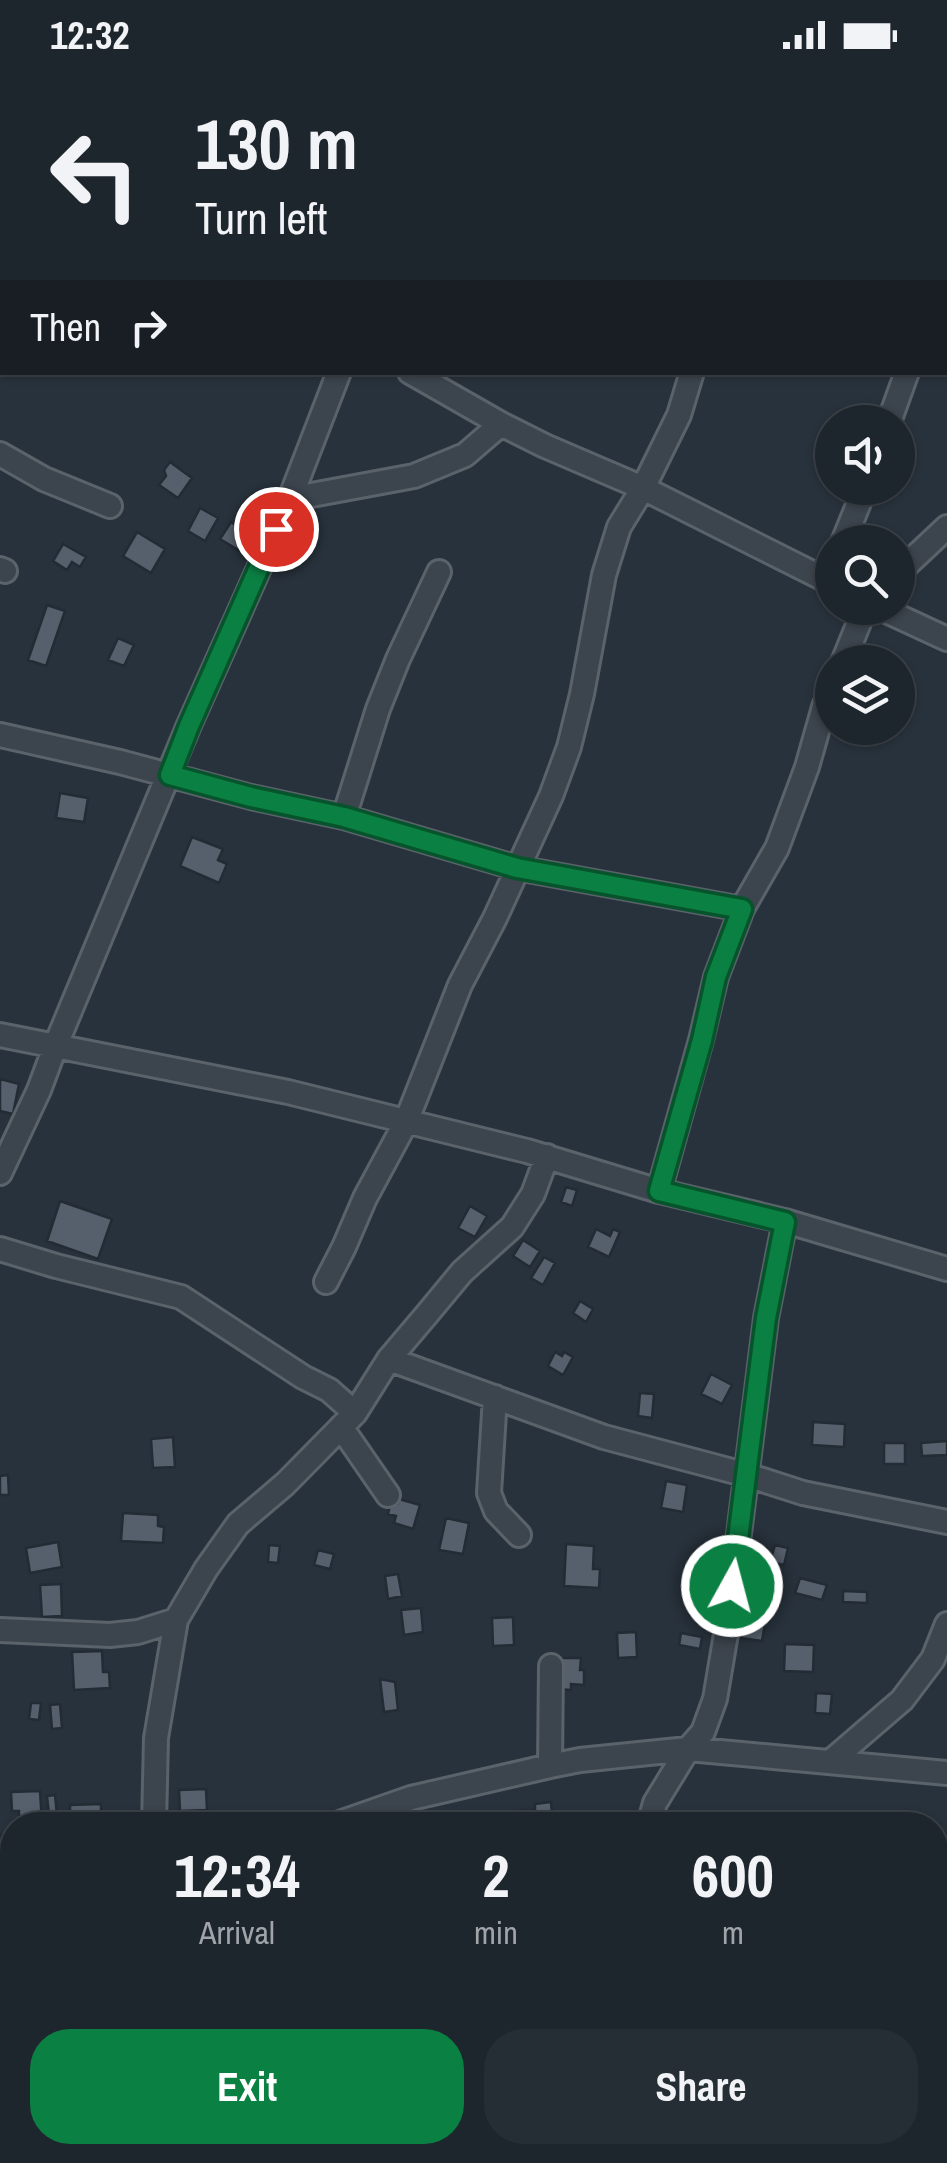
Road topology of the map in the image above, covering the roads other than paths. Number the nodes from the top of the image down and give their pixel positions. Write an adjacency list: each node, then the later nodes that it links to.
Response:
1 (338, 375): 9 (street)
2 (415, 375): 6 (street)
3 (691, 375): 8 (street)
4 (906, 375): 5 (street)
5 (896, 405)
6 (501, 424): 8 (street); 9 (street)
7 (0, 454): 10 (street)
8 (643, 488): 13 (street); 21 (street)
9 (290, 499): 19 (street)
10 (110, 506)
11 (947, 527): 12 (street)
12 (915, 557)
13 (815, 569)
14 (438, 572): 20 (street)
15 (915, 624): 16 (street)
16 (947, 639)
17 (0, 736): 19 (street)
18 (815, 738): 22 (street)
19 (170, 775): 20 (street); 24 (street)
20 (344, 817): 21 (street)
21 (517, 868): 22 (street); 25 (street)
22 (742, 909): 29 (street)
23 (0, 1035): 24 (street)
24 (55, 1047): 25 (street); 26 (street)
25 (406, 1122): 27 (street); 33 (street)
26 (10, 1133): 28 (street)
27 (547, 1156): 29 (street); 34 (street)
28 (0, 1173)
29 (659, 1191): 30 (street)
30 (785, 1222): 32 (street); 37 (street)
31 (0, 1248): 36 (street)
32 (947, 1269)
33 (326, 1282)
34 (389, 1359): 35 (street); 36 (street)
35 (495, 1397): 37 (street); 40 (street)
36 (348, 1420): 38 (street); 41 (street)
37 (747, 1475): 39 (street); 45 (street)
38 (388, 1495)
39 (947, 1522)
40 (519, 1535)
41 (176, 1620): 43 (street); 49 (street)
42 (947, 1624): 46 (street)
43 (0, 1630)
44 (551, 1666): 47 (street)
45 (688, 1749): 46 (street); 47 (street); 51 (street)
46 (830, 1762): 48 (street)
47 (550, 1766): 50 (street)
48 (947, 1773)
49 (154, 1812)
50 (373, 1812)
51 (653, 1812)

